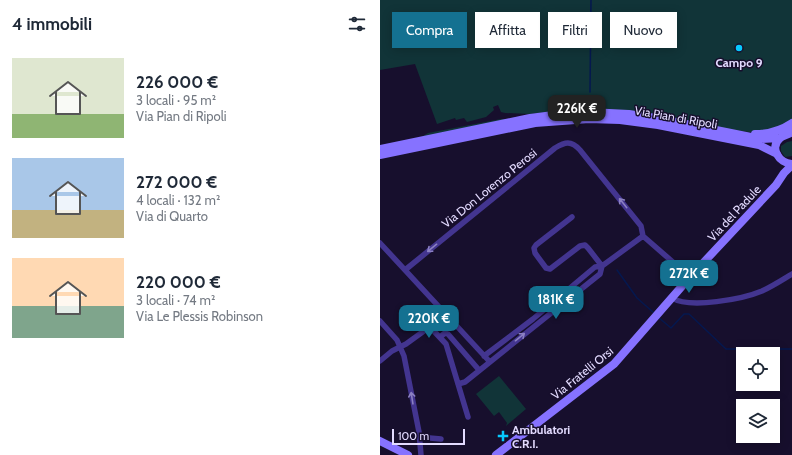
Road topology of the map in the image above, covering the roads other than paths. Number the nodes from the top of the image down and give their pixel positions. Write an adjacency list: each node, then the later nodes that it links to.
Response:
1 (792, 123): 3 (main road, Via Pian di Ripoli)
2 (791, 133): 4 (main road)
3 (740, 134): 4 (main road, Via Pian di Ripoli); 5 (main road, Via Pian di Ripoli)
4 (780, 138): 6 (main road)
5 (380, 149)
6 (777, 154): 7 (main road, Via Pian di Ripoli); 8 (main road)
7 (380, 155)
8 (782, 161): 9 (main road, Via del Padule); 10 (main road)
9 (792, 164): 10 (main road, Via del Padule)
10 (780, 178): 17 (main road, Via del Padule)
11 (572, 217): 14 (street)
12 (643, 236): 14 (street); 15 (street, Via Don Lorenzo Perosi, one-way to 15); 17 (street)
13 (380, 243): 15 (street)
14 (602, 266): 21 (street); 21 (street)
15 (405, 270): 19 (street)
16 (792, 274): 18 (street)
17 (690, 277): 18 (main road, Via del Padule)
18 (672, 298): 36 (main road, Via Fratelli Orsi)
19 (446, 315): 22 (street); 25 (street)
20 (380, 321): 24 (street)
21 (535, 321): 25 (street); 27 (street, one-way to 21)
22 (430, 328): 23 (street); 24 (street)
23 (440, 336): 28 (street); 29 (street)
24 (401, 346): 26 (street); 31 (street, one-way to 24)
25 (484, 356): 27 (street)
26 (380, 361)
27 (490, 362): 28 (street)
28 (480, 370): 29 (street)
29 (458, 384): 30 (street)
30 (468, 417)
31 (419, 437): 32 (street); 35 (street)
32 (440, 439)
33 (380, 441): 34 (main road)
34 (408, 455)
35 (421, 455)
36 (496, 455)

